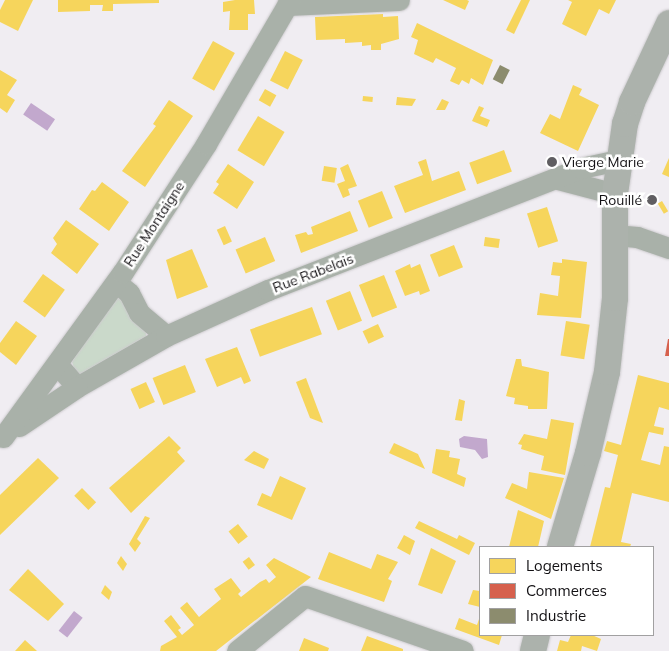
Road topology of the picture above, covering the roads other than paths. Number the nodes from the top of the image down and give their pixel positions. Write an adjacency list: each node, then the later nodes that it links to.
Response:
1 (400, 0): 2 (street)
2 (288, 3): 9 (street, Rue Montaigne)
3 (669, 23): 4 (main road)
4 (619, 160): 5 (street, Rue Rabelais); 6 (main road)
5 (558, 179): 6 (street); 10 (street, Rue Rabelais)
6 (615, 194): 7 (main road)
7 (615, 235): 8 (street); 14 (main road)
8 (669, 248)
9 (116, 282): 10 (street); 11 (street, Rue Montaigne)
10 (166, 336): 12 (street, Rue Rabelais)
11 (57, 364): 12 (street); 13 (street, Rue Montaigne)
12 (77, 387): 13 (street, Rue Rabelais)
13 (2, 439)
14 (560, 546)
15 (537, 636): 18 (main road)
16 (237, 651): 17 (street)
17 (463, 651)
18 (533, 651)

